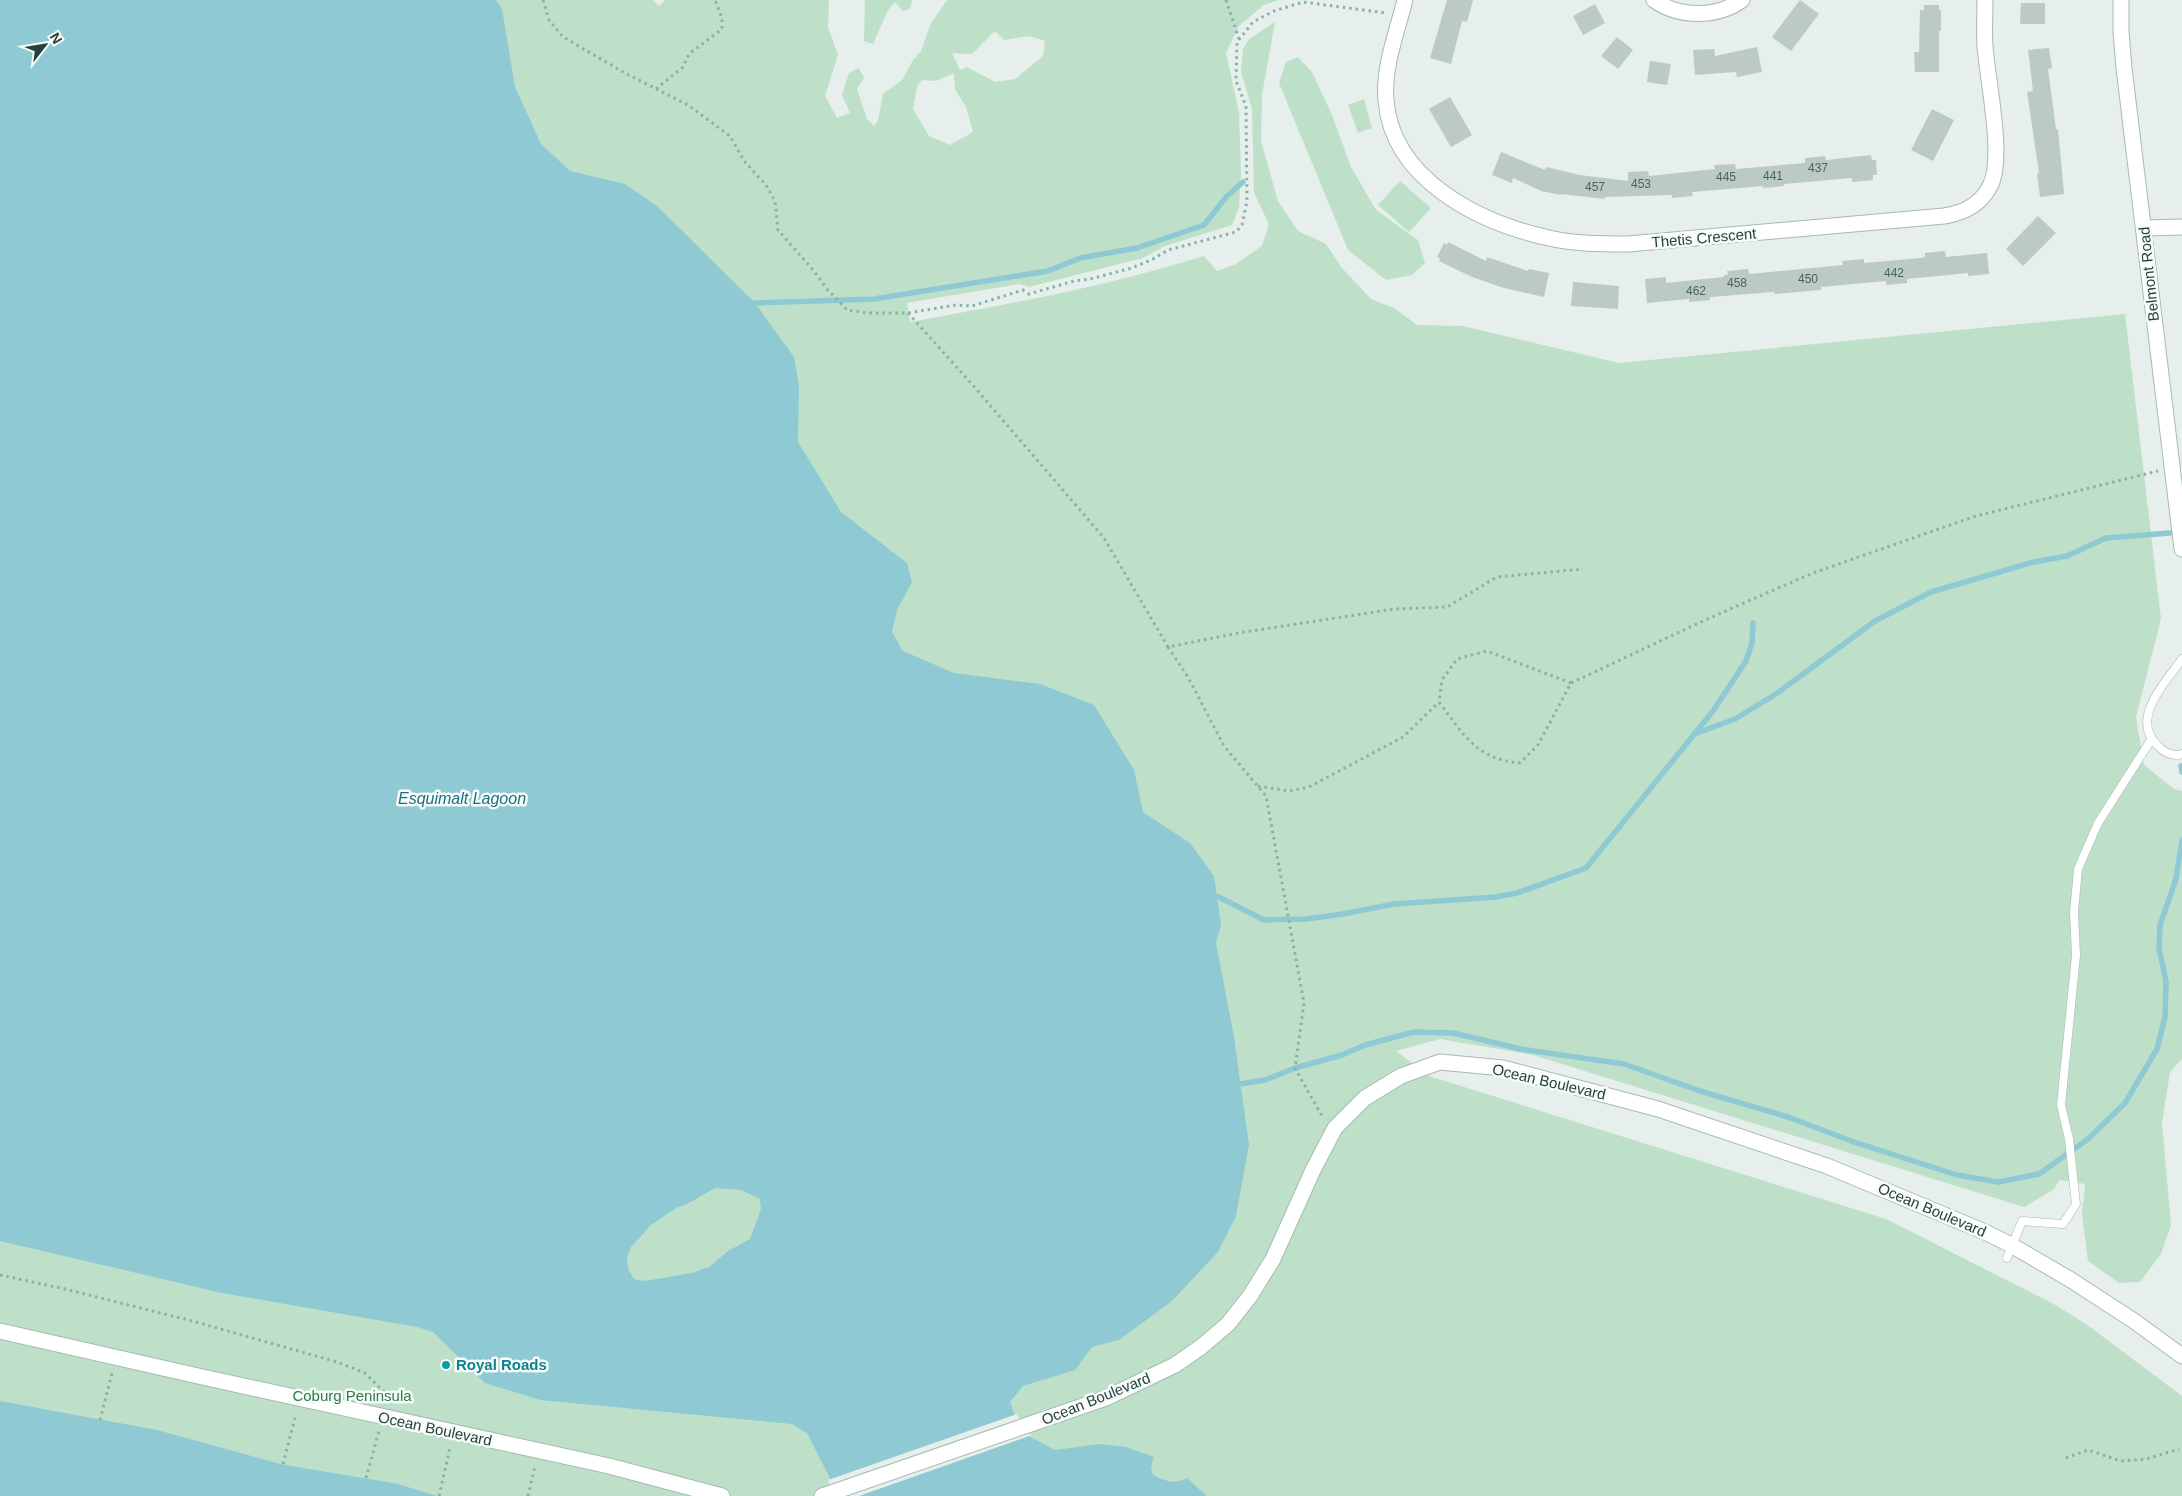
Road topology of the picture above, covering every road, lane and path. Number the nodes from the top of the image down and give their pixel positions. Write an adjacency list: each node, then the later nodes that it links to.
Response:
1 (542, 0): 10 (path)
2 (715, 0): 10 (path)
3 (1226, 0): 9 (path)
4 (1654, 0): 5 (street)
5 (1742, 0)
6 (1985, 0): 8 (street, Thetis Crescent)
7 (2121, 0): 12 (street, Belmont Road)
8 (1403, 7): 9 (path)
9 (1239, 39): 13 (path)
10 (656, 89): 13 (path)
11 (2182, 227): 12 (street)
12 (2144, 228): 14 (street, Belmont Road)
13 (908, 313): 17 (path)
14 (2176, 468): 15 (street, Belmont Road); 19 (path)
15 (2182, 549)
16 (1583, 570): 17 (path)
17 (1168, 647): 23 (path)
18 (2182, 659): 21 (lane)
19 (1571, 683): 20 (path); 20 (path)
20 (1439, 702): 23 (path)
21 (2152, 740): 22 (lane); 25 (lane)
22 (2182, 754)
23 (1258, 786): 24 (path)
24 (1332, 1134): 25 (street, Ocean Boulevard); 42 (street, Ocean Boulevard)
25 (2009, 1252): 28 (street, Ocean Boulevard)
26 (0, 1275): 31 (path)
27 (0, 1331): 29 (street, Ocean Boulevard)
28 (2182, 1356)
29 (116, 1358): 30 (street, Ocean Boulevard); 32 (path)
30 (300, 1399): 31 (street, Ocean Boulevard); 37 (path)
31 (382, 1417): 33 (street, Ocean Boulevard); 38 (path)
32 (100, 1420)
33 (454, 1433): 35 (street, Ocean Boulevard); 39 (path)
34 (2179, 1449): 36 (path)
35 (539, 1451): 40 (path); 41 (street, Ocean Boulevard)
36 (2066, 1458)
37 (283, 1464)
38 (366, 1478)
39 (439, 1496)
40 (528, 1496)
41 (722, 1496)
42 (823, 1496)

